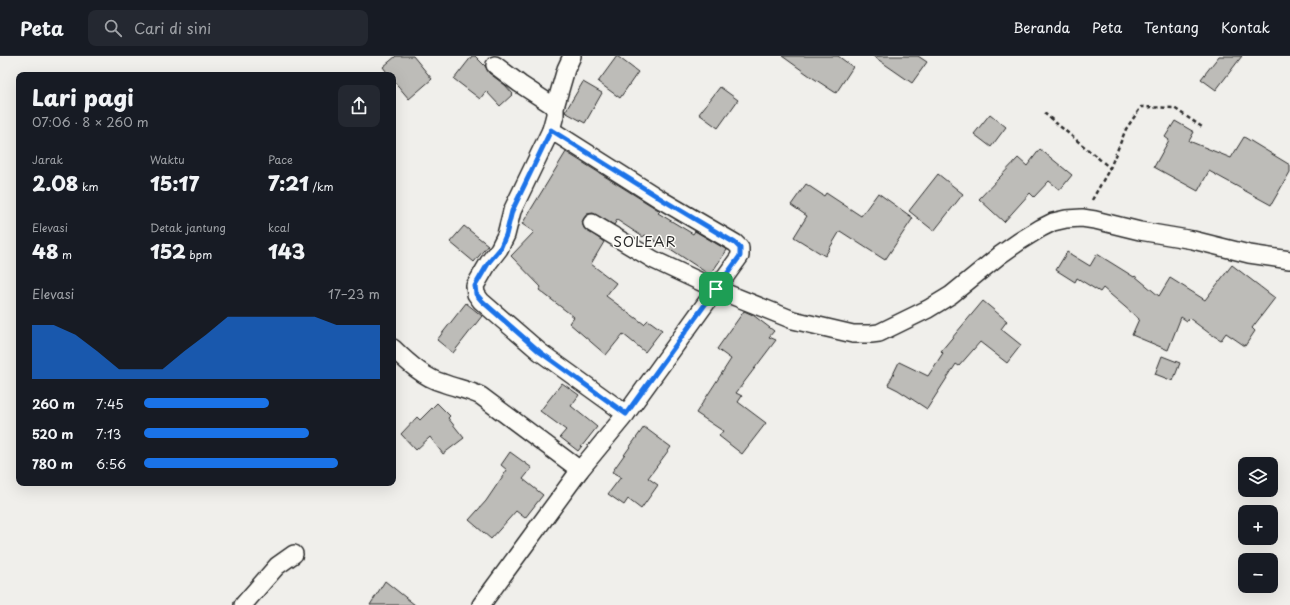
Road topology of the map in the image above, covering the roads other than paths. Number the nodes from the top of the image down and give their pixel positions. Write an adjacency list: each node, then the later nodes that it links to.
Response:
1 (572, 56): 3 (street)
2 (495, 65): 3 (street)
3 (555, 106): 4 (street)
4 (551, 130): 7 (street); 9 (street)
5 (592, 223): 7 (street)
6 (1290, 260): 7 (street)
7 (716, 289): 9 (street)
8 (396, 351): 10 (street)
9 (626, 414): 10 (street)
10 (580, 470): 13 (street)
11 (294, 554): 12 (street)
12 (243, 605)
13 (481, 605)

